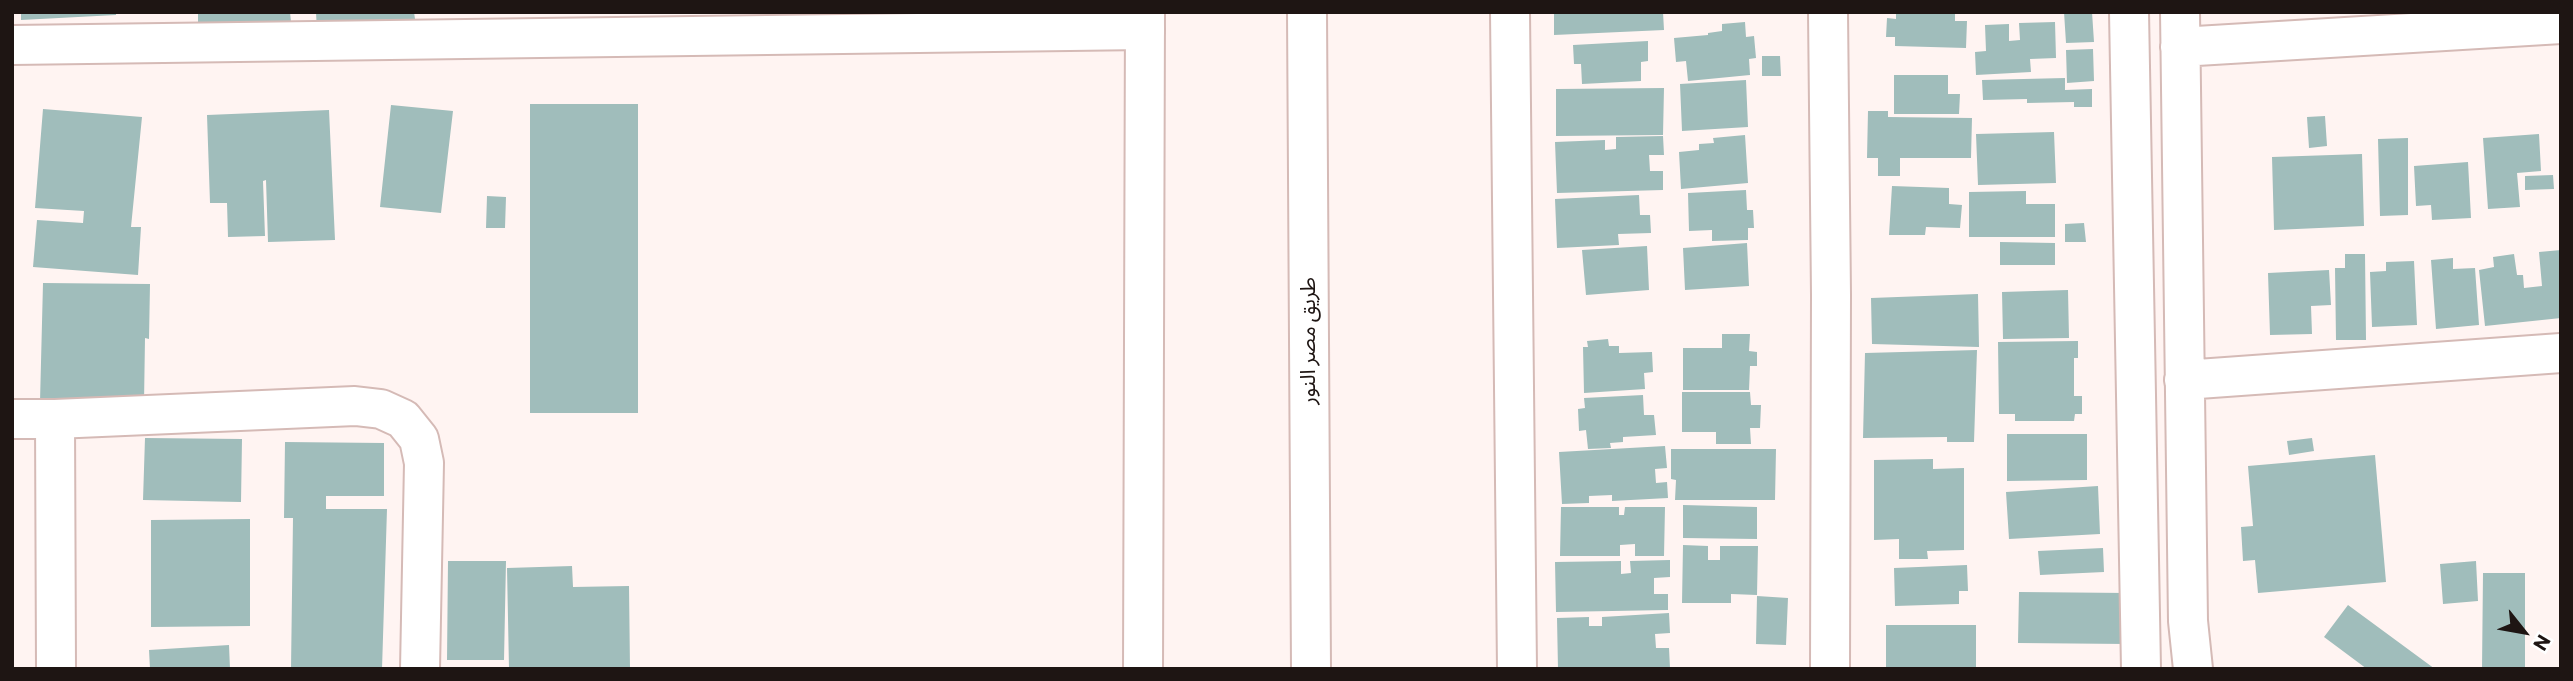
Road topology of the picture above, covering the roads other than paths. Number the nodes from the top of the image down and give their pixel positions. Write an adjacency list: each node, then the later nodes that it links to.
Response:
1 (1307, 12): 18 (street, طريق مصر النور)
2 (1510, 12): 19 (street)
3 (1828, 12): 20 (street)
4 (2129, 12): 21 (street)
5 (2500, 20): 7 (street); 9 (street)
6 (1145, 21): 8 (street); 17 (street)
7 (2561, 24)
8 (158, 28): 10 (street)
9 (2180, 30): 12 (street)
10 (12, 45)
11 (2561, 353): 12 (street)
12 (2185, 380): 22 (street)
13 (12, 419): 14 (street)
14 (55, 419): 15 (street); 16 (street)
15 (56, 669)
16 (420, 669)
17 (1143, 669)
18 (1311, 669)
19 (1517, 669)
20 (1830, 669)
21 (2141, 669)
22 (2193, 669)

